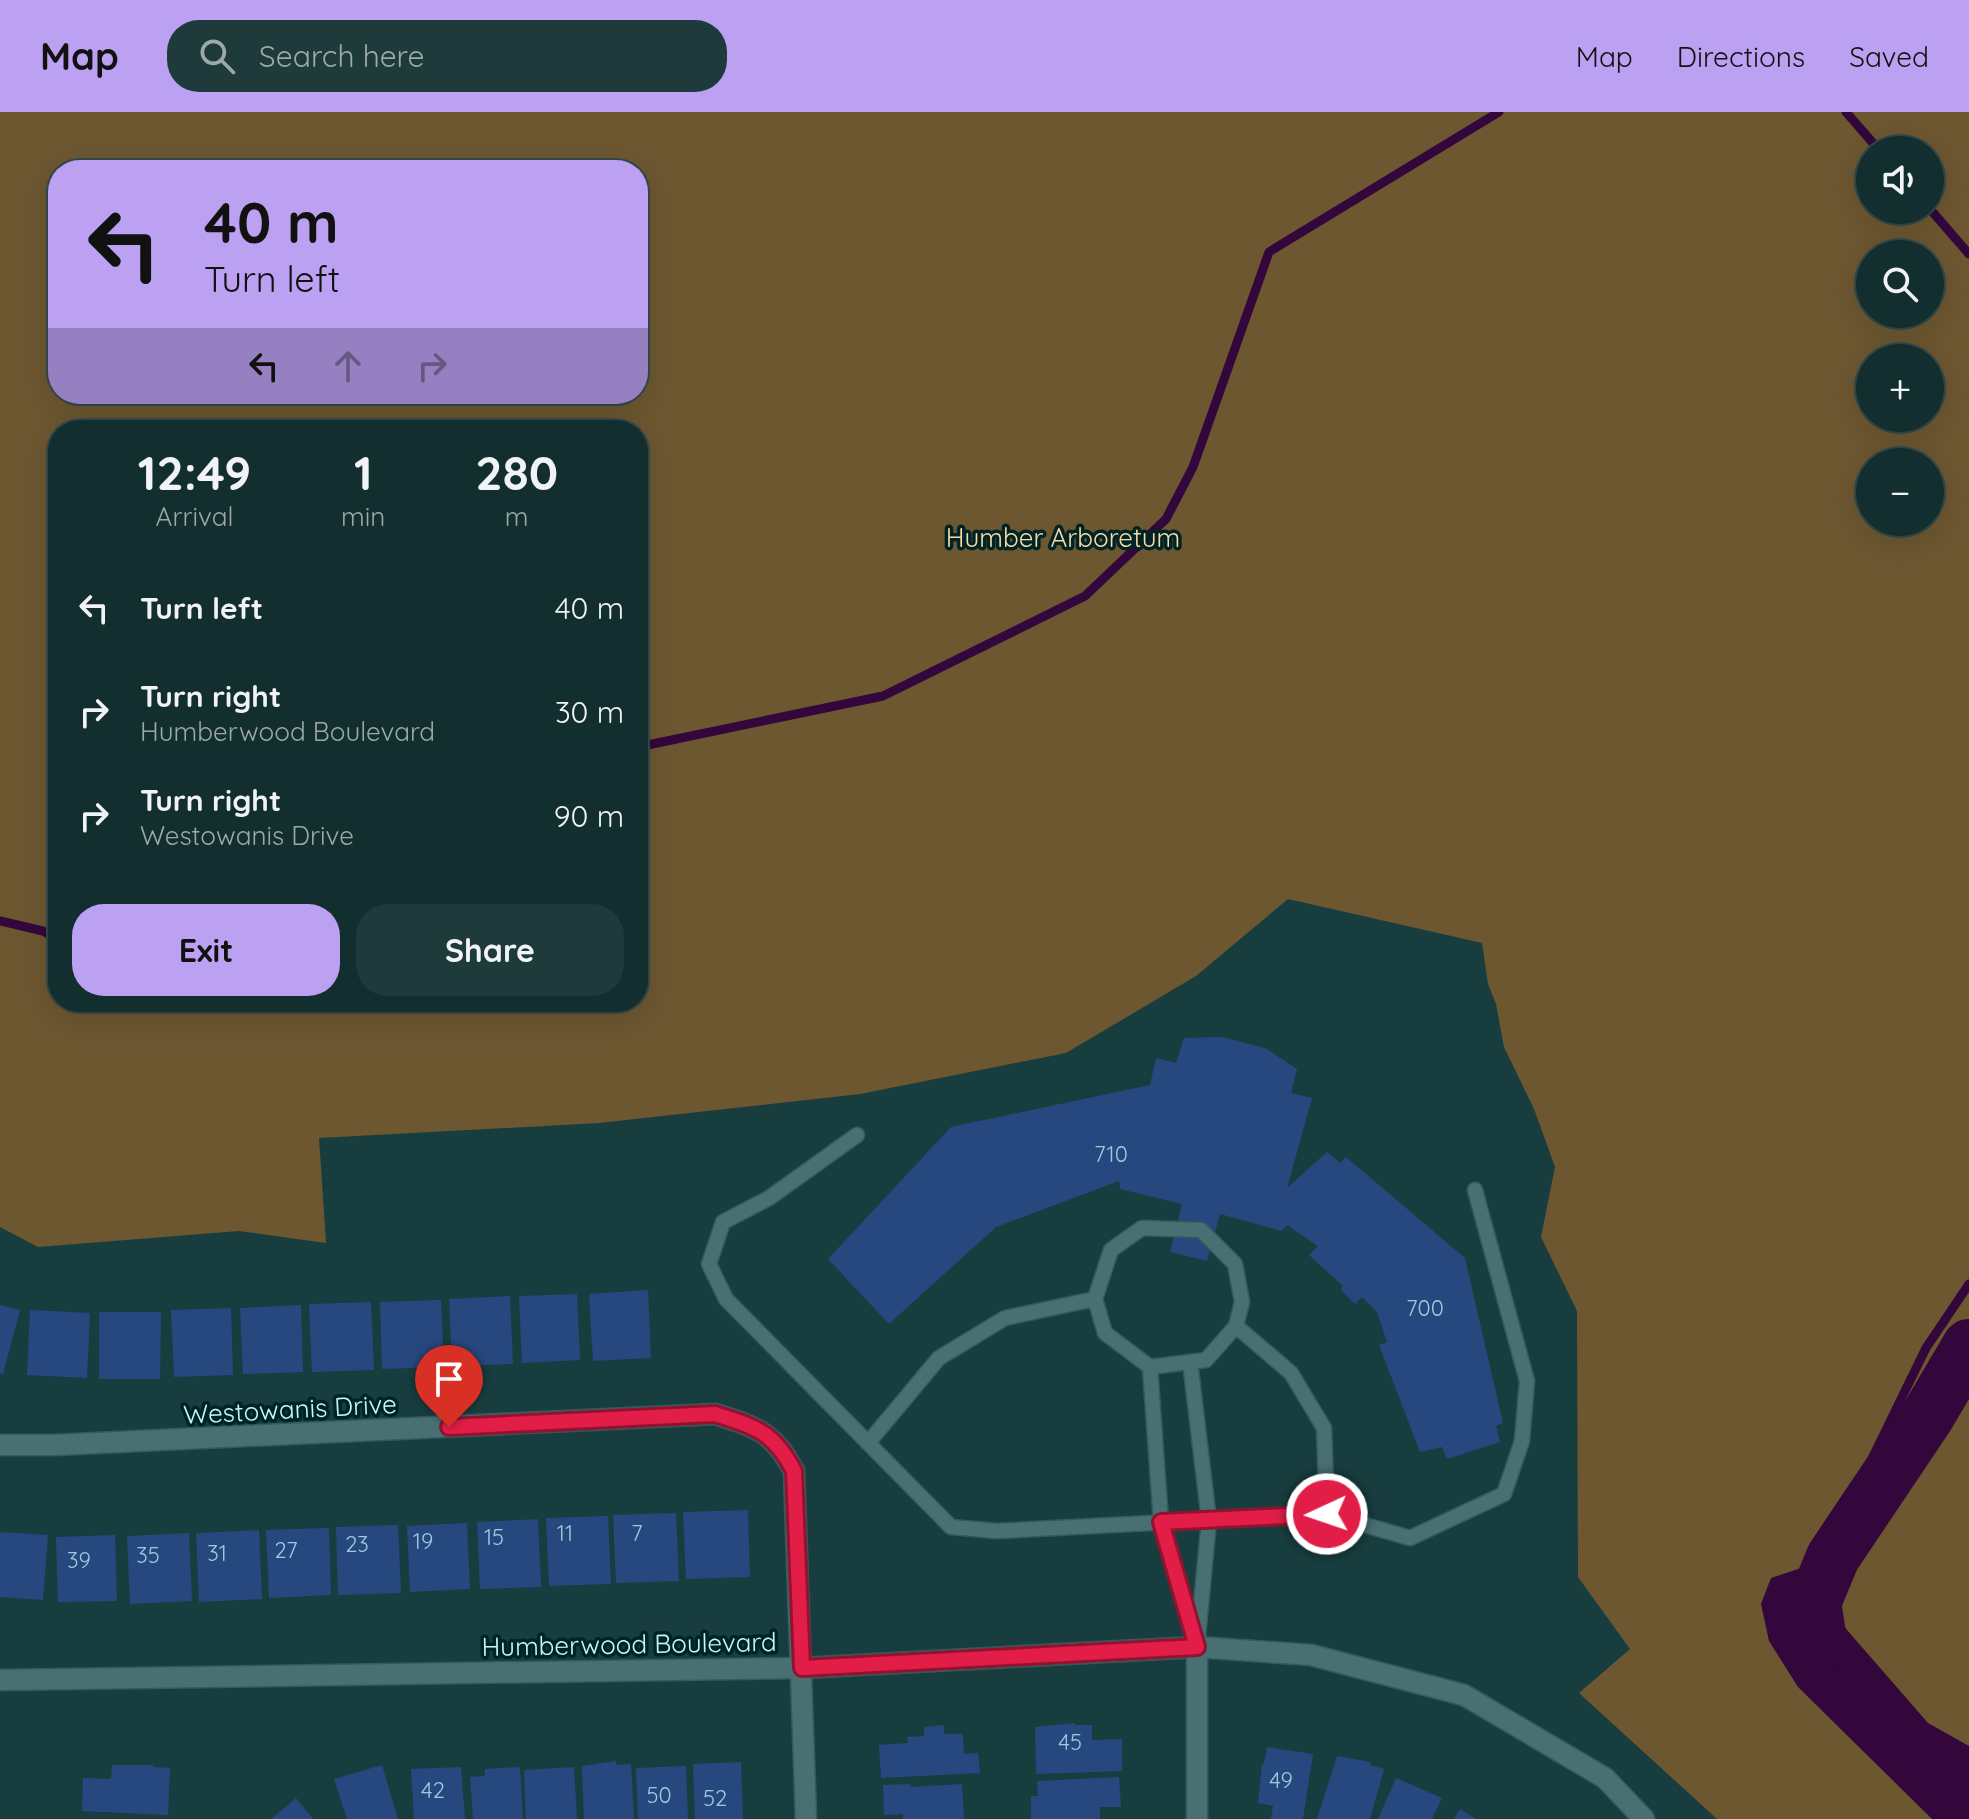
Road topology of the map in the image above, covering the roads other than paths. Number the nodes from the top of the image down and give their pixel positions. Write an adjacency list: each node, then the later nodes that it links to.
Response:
1 (857, 1135): 7 (lane)
2 (1475, 1190): 9 (lane)
3 (1095, 1299): 4 (lane); 6 (lane); 7 (lane)
4 (1236, 1326): 5 (lane); 9 (lane)
5 (1190, 1362): 6 (lane); 10 (lane)
6 (1150, 1367): 11 (lane)
7 (868, 1443): 11 (lane)
8 (0, 1445): 13 (street, Westowanis Drive)
9 (1327, 1514): 10 (lane)
10 (1209, 1520): 11 (lane); 12 (lane)
11 (1161, 1522): 12 (lane)
12 (1197, 1647): 13 (street, Humberwood Boulevard); 16 (street); 17 (street, Humberwood Boulevard)
13 (802, 1668): 14 (street, Humberwood Boulevard); 15 (street, Westowanis Drive)
14 (0, 1680)
15 (806, 1819)
16 (1197, 1819)
17 (1644, 1819)

